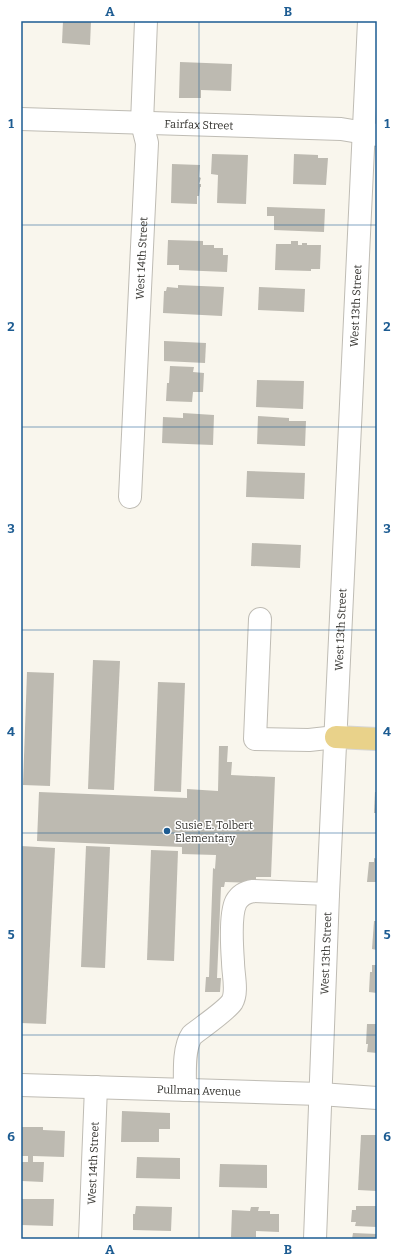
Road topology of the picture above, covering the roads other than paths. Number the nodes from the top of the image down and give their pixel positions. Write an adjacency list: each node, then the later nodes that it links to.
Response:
1 (146, 21): 4 (street, West 14th Street)
2 (368, 21): 5 (street, West 13th Street)
3 (21, 119): 4 (street, Fairfax Street)
4 (142, 123): 5 (street, Fairfax Street); 6 (street, West 14th Street)
5 (370, 134): 8 (street, West 13th Street)
6 (130, 497)
7 (260, 619): 8 (street)
8 (336, 737): 9 (main road); 10 (street, West 13th Street)
9 (377, 739)
10 (328, 894): 13 (street); 14 (street, West 13th Street)
11 (21, 1085): 12 (street, Pullman Avenue)
12 (96, 1087): 13 (street, Pullman Avenue); 16 (street, West 14th Street)
13 (185, 1090): 14 (street, Pullman Avenue)
14 (320, 1094): 15 (street, Pullman Avenue); 17 (street, West 13th Street)
15 (377, 1098)
16 (90, 1239)
17 (315, 1239)

